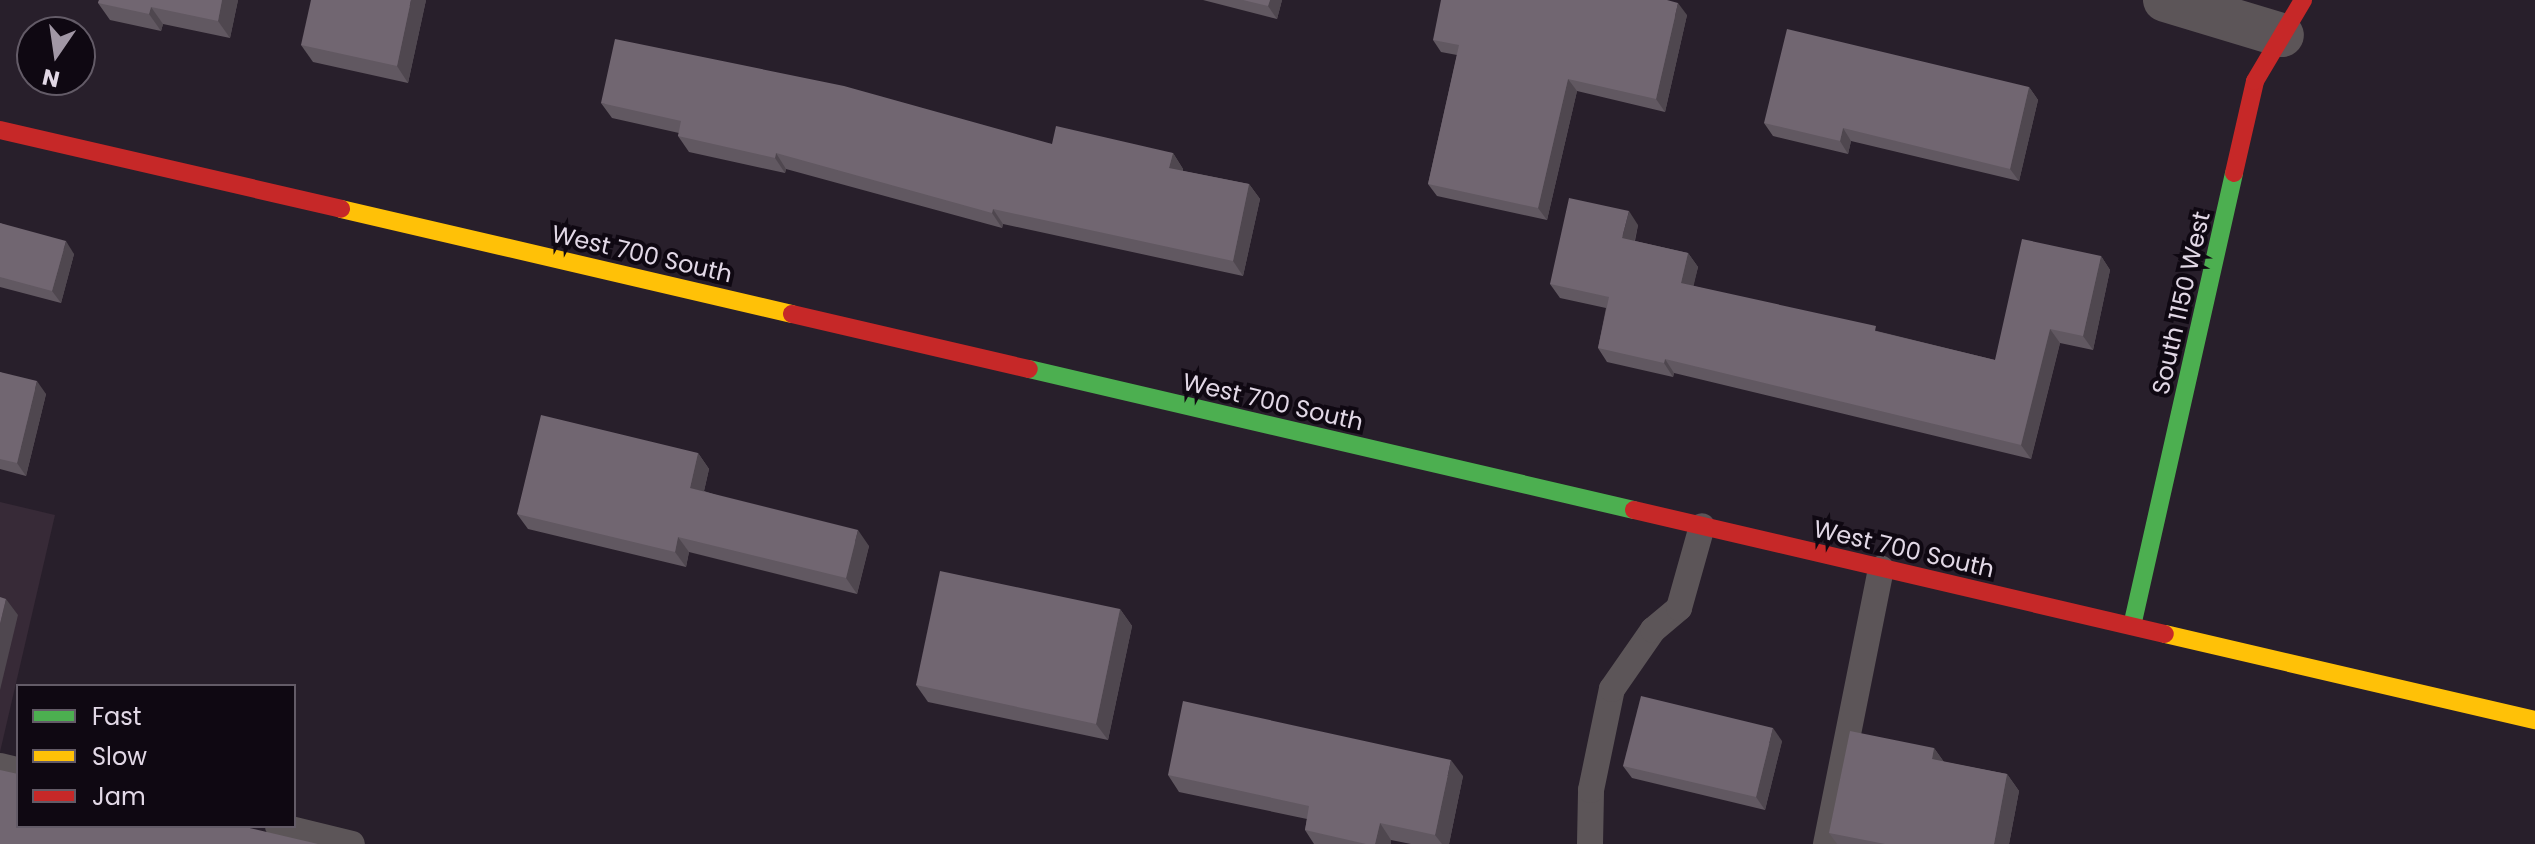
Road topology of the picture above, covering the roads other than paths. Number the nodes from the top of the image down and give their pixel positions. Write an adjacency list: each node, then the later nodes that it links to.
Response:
1 (2165, 0): 2 (street)
2 (2292, 18): 6 (street, South 1150 West)
3 (0, 130): 4 (street, West 700 South)
4 (1702, 526): 5 (street, West 700 South); 10 (lane)
5 (1881, 568): 6 (street, West 700 South); 11 (lane)
6 (2132, 626): 7 (street, West 700 South)
7 (2535, 720)
8 (286, 828): 9 (lane)
9 (352, 844)
10 (1590, 844)
11 (1826, 844)

